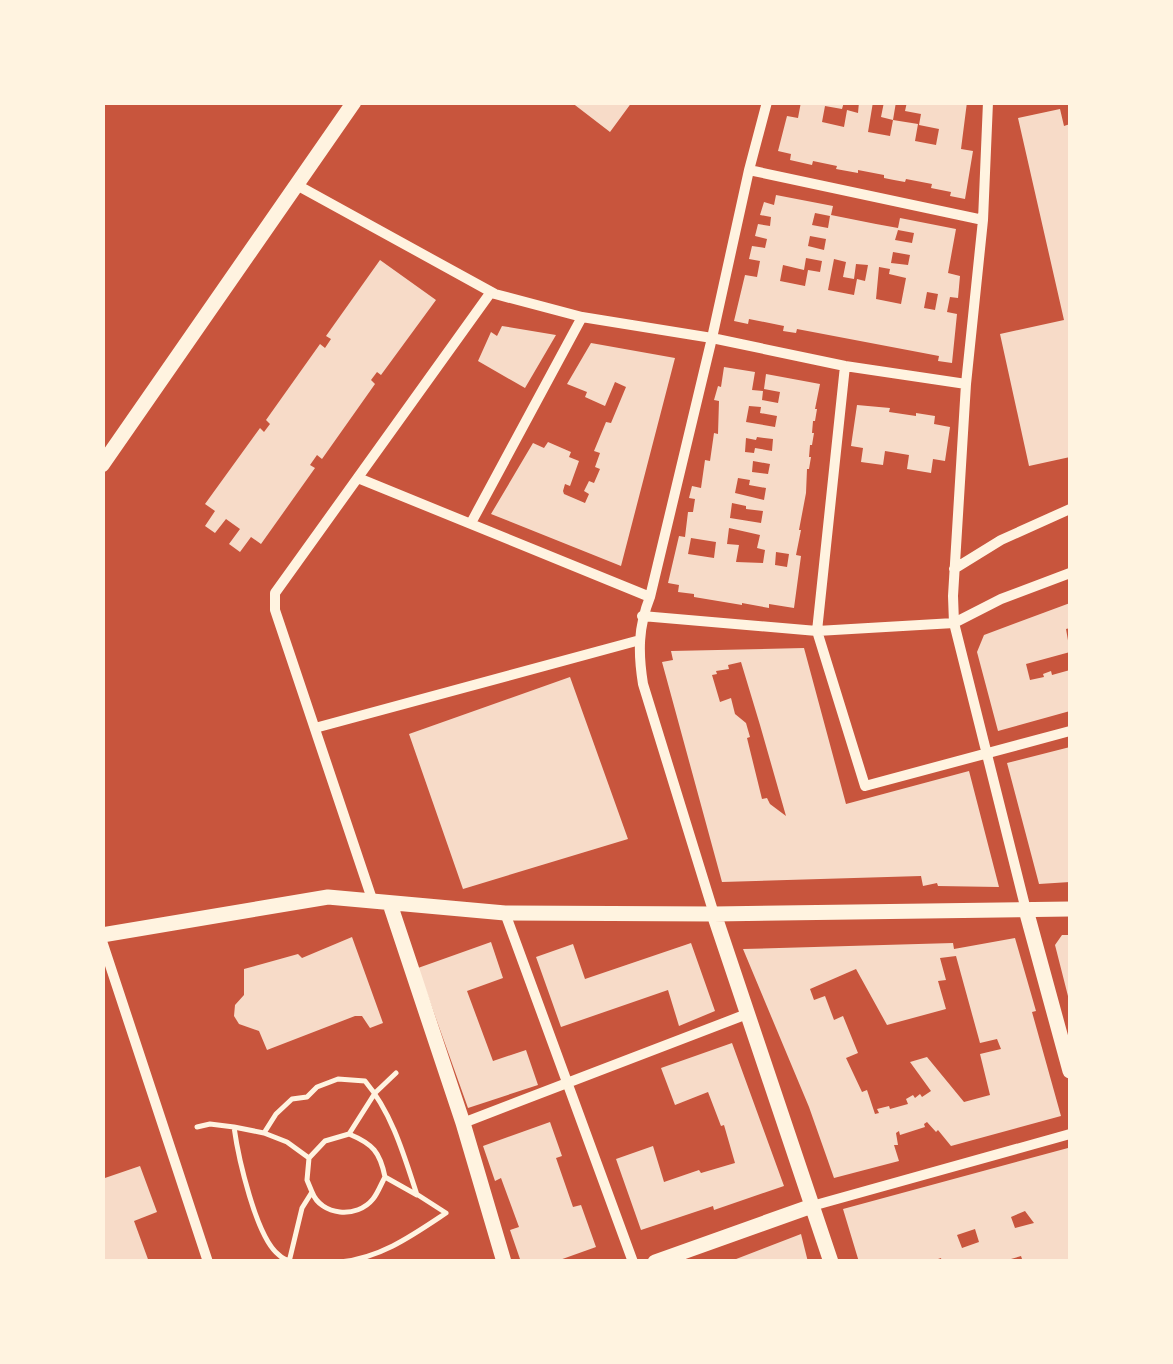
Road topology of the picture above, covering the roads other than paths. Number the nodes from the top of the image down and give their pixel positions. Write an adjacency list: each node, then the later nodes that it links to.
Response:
1 (354, 102): 5 (street)
2 (767, 102): 4 (street)
3 (988, 102): 6 (street)
4 (749, 170): 6 (street); 9 (street)
5 (295, 184): 7 (street); 12 (street)
6 (982, 220): 11 (street)
7 (491, 292): 8 (street); 13 (street)
8 (582, 317): 9 (street); 15 (street)
9 (712, 338): 10 (street); 18 (street)
10 (845, 366): 11 (street); 21 (street)
11 (966, 384): 16 (street)
12 (102, 465)
13 (358, 478): 15 (street); 23 (street)
14 (1070, 508): 16 (street)
15 (471, 523): 18 (street)
16 (954, 569): 20 (street)
17 (1070, 573): 20 (street)
18 (650, 597): 19 (street)
19 (642, 616): 21 (street); 22 (street)
20 (954, 623): 21 (street); 25 (street)
21 (817, 631): 25 (street)
22 (640, 640): 23 (street); 30 (street)
23 (315, 728): 26 (street)
24 (1070, 732): 25 (street)
25 (986, 752): 28 (street)
26 (382, 903): 29 (street); 31 (street); 35 (street)
27 (1070, 908): 28 (street)
28 (1026, 910): 30 (street); 33 (street)
29 (506, 914): 30 (street); 34 (street)
30 (714, 914): 32 (street)
31 (102, 938): 39 (street)
32 (748, 1014): 34 (street); 37 (street)
33 (1070, 1071)
34 (568, 1084): 35 (street); 41 (street)
35 (463, 1123): 40 (street)
36 (1070, 1134): 37 (street)
37 (812, 1206): 38 (street); 42 (street)
38 (664, 1260)
39 (208, 1262)
40 (504, 1262)
41 (633, 1262)
42 (830, 1262)

